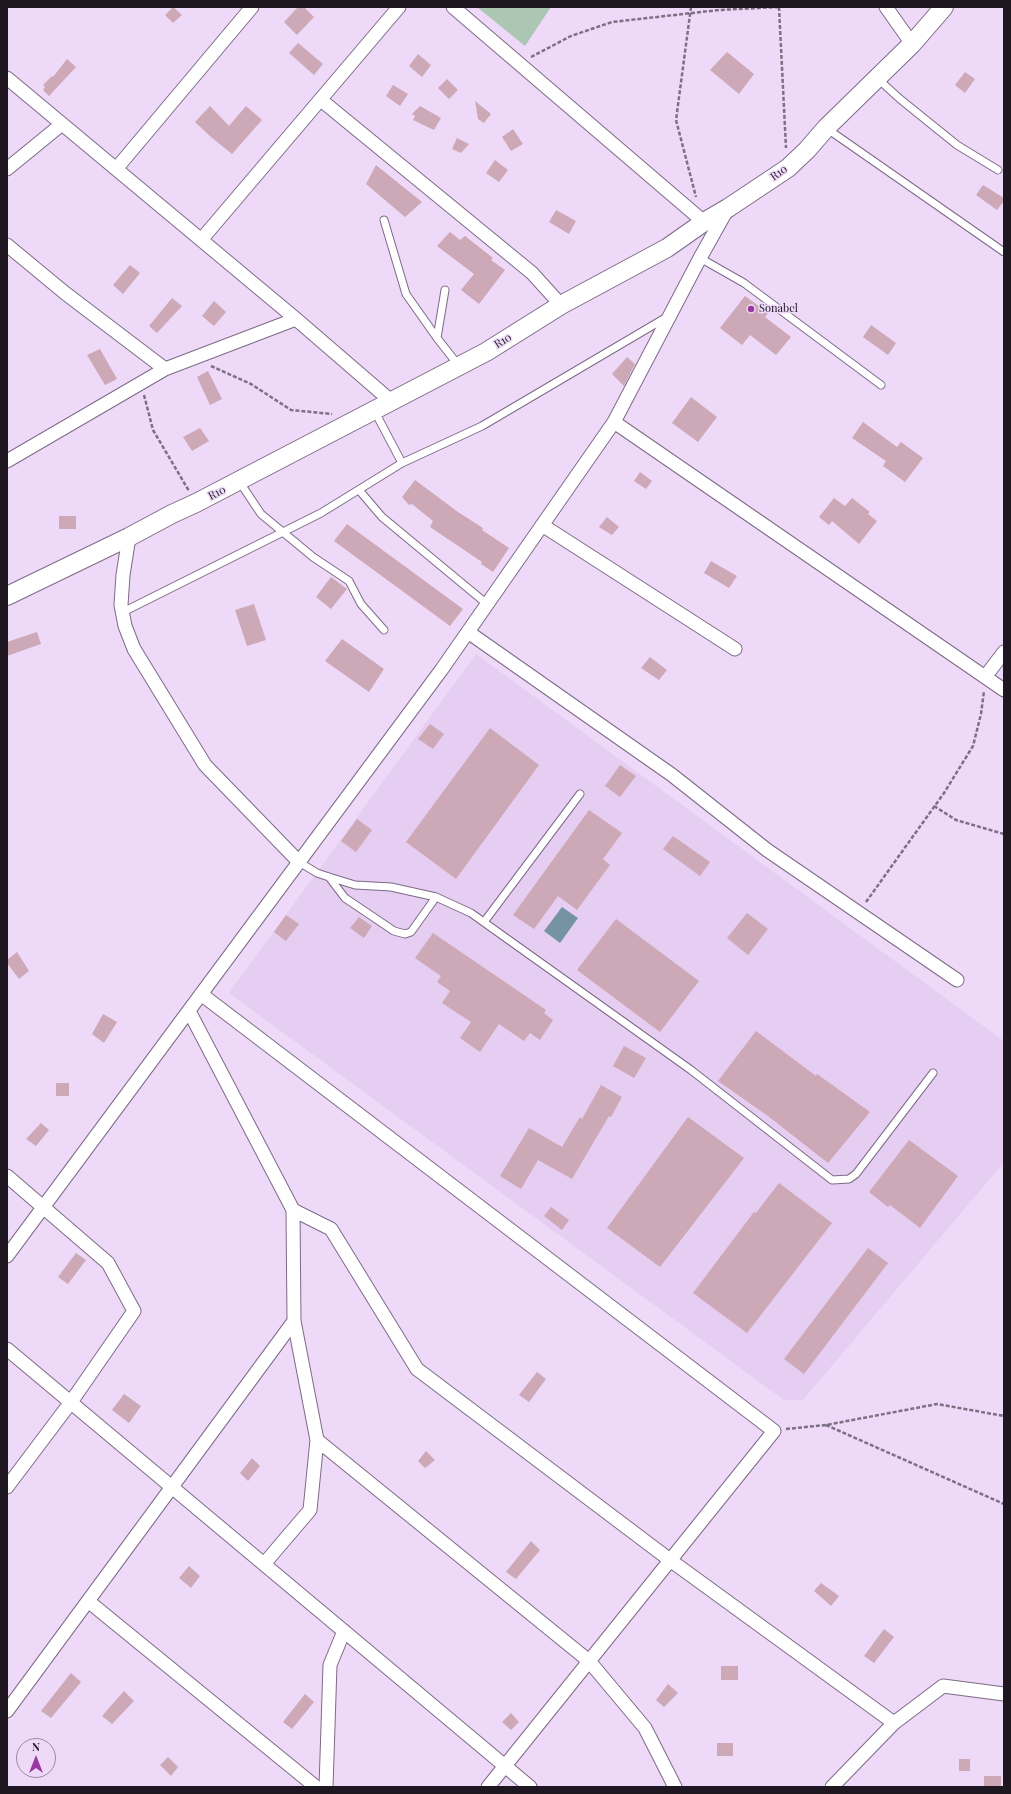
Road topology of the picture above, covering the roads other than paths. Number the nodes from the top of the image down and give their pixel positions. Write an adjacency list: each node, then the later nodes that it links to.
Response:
1 (252, 7): 13 (street)
2 (399, 7): 9 (street)
3 (453, 7): 17 (street)
4 (886, 7): 6 (street)
5 (944, 7): 6 (main road, R10)
6 (912, 44): 8 (main road, R10)
7 (7, 78): 10 (street)
8 (877, 78): 11 (main road, R10); 14 (lane)
9 (321, 100): 18 (street); 23 (street)
10 (62, 124): 12 (street); 13 (street)
11 (826, 128): 15 (main road, R10); 20 (lane)
12 (7, 169)
13 (116, 169): 18 (street)
14 (998, 170)
15 (728, 208): 17 (main road, R10); 21 (street)
16 (384, 220): 26 (lane)
17 (704, 222): 23 (main road, R10)
18 (201, 240): 25 (street)
19 (7, 245): 28 (street)
20 (1004, 252)
21 (700, 258): 24 (street); 29 (lane)
22 (445, 290): 26 (lane)
23 (561, 305): 27 (main road, R10)
24 (671, 315): 32 (street); 34 (lane)
25 (296, 319): 28 (street); 30 (street)
26 (436, 338): 27 (lane)
27 (459, 366): 30 (main road, R10)
28 (165, 369): 33 (street)
29 (881, 384)
30 (392, 401): 31 (main road, R10)
31 (367, 414): 34 (lane); 35 (main road, R10)
32 (614, 422): 37 (street); 47 (street)
33 (7, 461)
34 (402, 463): 36 (lane)
35 (239, 481): 38 (lane); 39 (main road, R10)
36 (358, 490): 38 (lane); 41 (lane)
37 (542, 525): 41 (street); 45 (street)
38 (283, 532): 42 (lane); 43 (lane)
39 (129, 537): 40 (main road, R10); 42 (street)
40 (7, 596)
41 (487, 604): 44 (street)
42 (123, 612): 50 (street)
43 (384, 630)
44 (468, 632): 50 (street); 54 (street)
45 (735, 649)
46 (1004, 652): 47 (street)
47 (985, 677): 48 (street)
48 (1004, 690)
49 (580, 794): 53 (lane)
50 (299, 862): 51 (lane); 55 (street)
51 (329, 877): 52 (lane); 52 (lane)
52 (436, 897): 53 (lane)
53 (484, 922): 57 (lane)
54 (957, 980)
55 (201, 994): 56 (street); 68 (street)
56 (188, 1011): 59 (street); 60 (street)
57 (933, 1073)
58 (7, 1176): 59 (street)
59 (43, 1207): 61 (street); 64 (street)
60 (293, 1210): 62 (street); 68 (street)
61 (7, 1256)
62 (294, 1321): 65 (street); 67 (street)
63 (7, 1349): 64 (street)
64 (71, 1402): 66 (street); 67 (street)
65 (317, 1440): 69 (street); 72 (street)
66 (7, 1487)
67 (172, 1487): 69 (street); 70 (street)
68 (670, 1560): 72 (street); 75 (street)
69 (264, 1564): 71 (street)
70 (88, 1601): 74 (street); 77 (street)
71 (344, 1631): 76 (street); 78 (street)
72 (589, 1661): 76 (street); 81 (street)
73 (1004, 1694): 75 (street)
74 (7, 1711)
75 (894, 1723): 82 (street)
76 (505, 1766): 79 (street); 80 (street)
77 (316, 1787)
78 (326, 1787)
79 (488, 1787)
80 (530, 1787)
81 (675, 1787)
82 (832, 1787)

